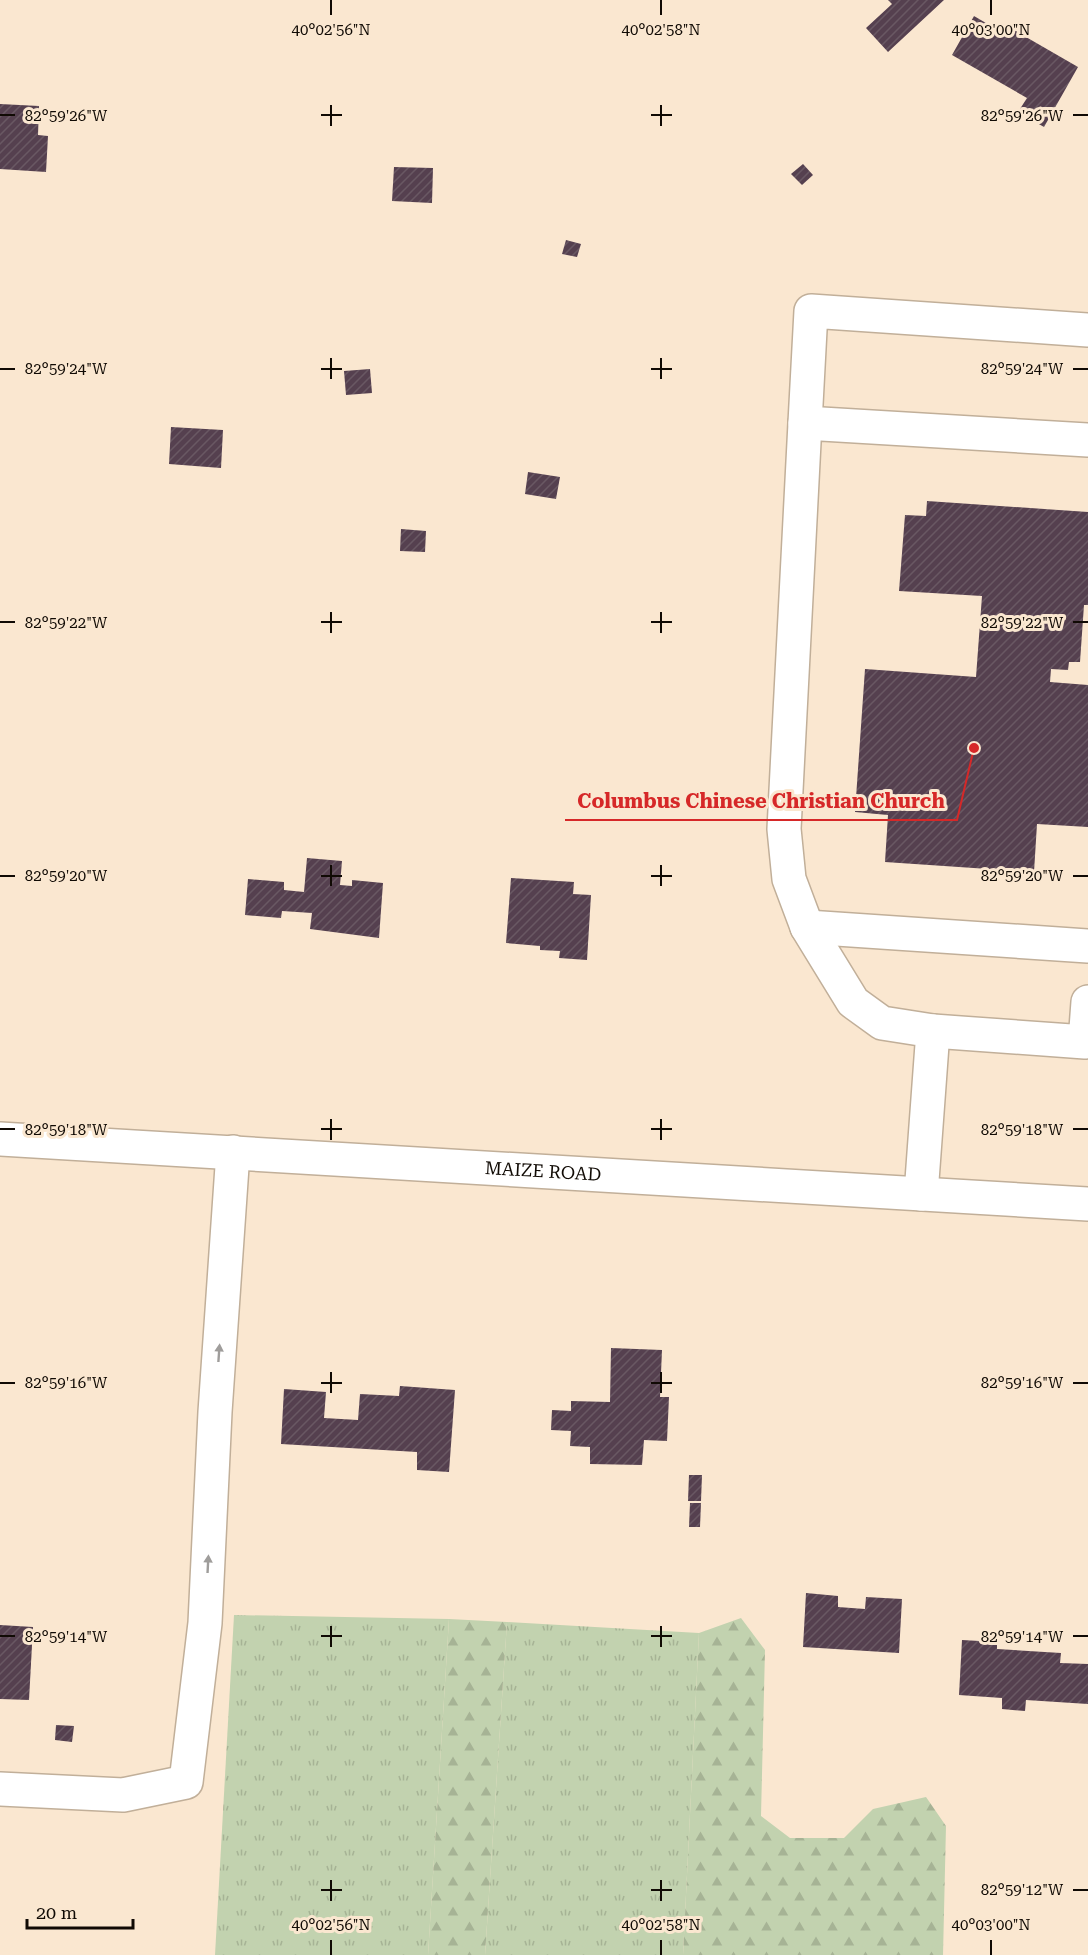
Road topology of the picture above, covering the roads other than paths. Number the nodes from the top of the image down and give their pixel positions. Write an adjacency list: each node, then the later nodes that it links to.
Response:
1 (1088, 330): 2 (street)
2 (805, 423): 3 (street); 4 (street)
3 (1088, 440)
4 (807, 927): 5 (street); 7 (street)
5 (1088, 946)
6 (1088, 1002): 7 (street)
7 (933, 1031): 10 (street)
8 (0, 1139): 9 (street, MAIZE ROAD)
9 (233, 1152): 10 (street, MAIZE ROAD); 12 (street, one-way to 9)
10 (921, 1194): 11 (street, MAIZE ROAD)
11 (1088, 1204)
12 (0, 1789)

